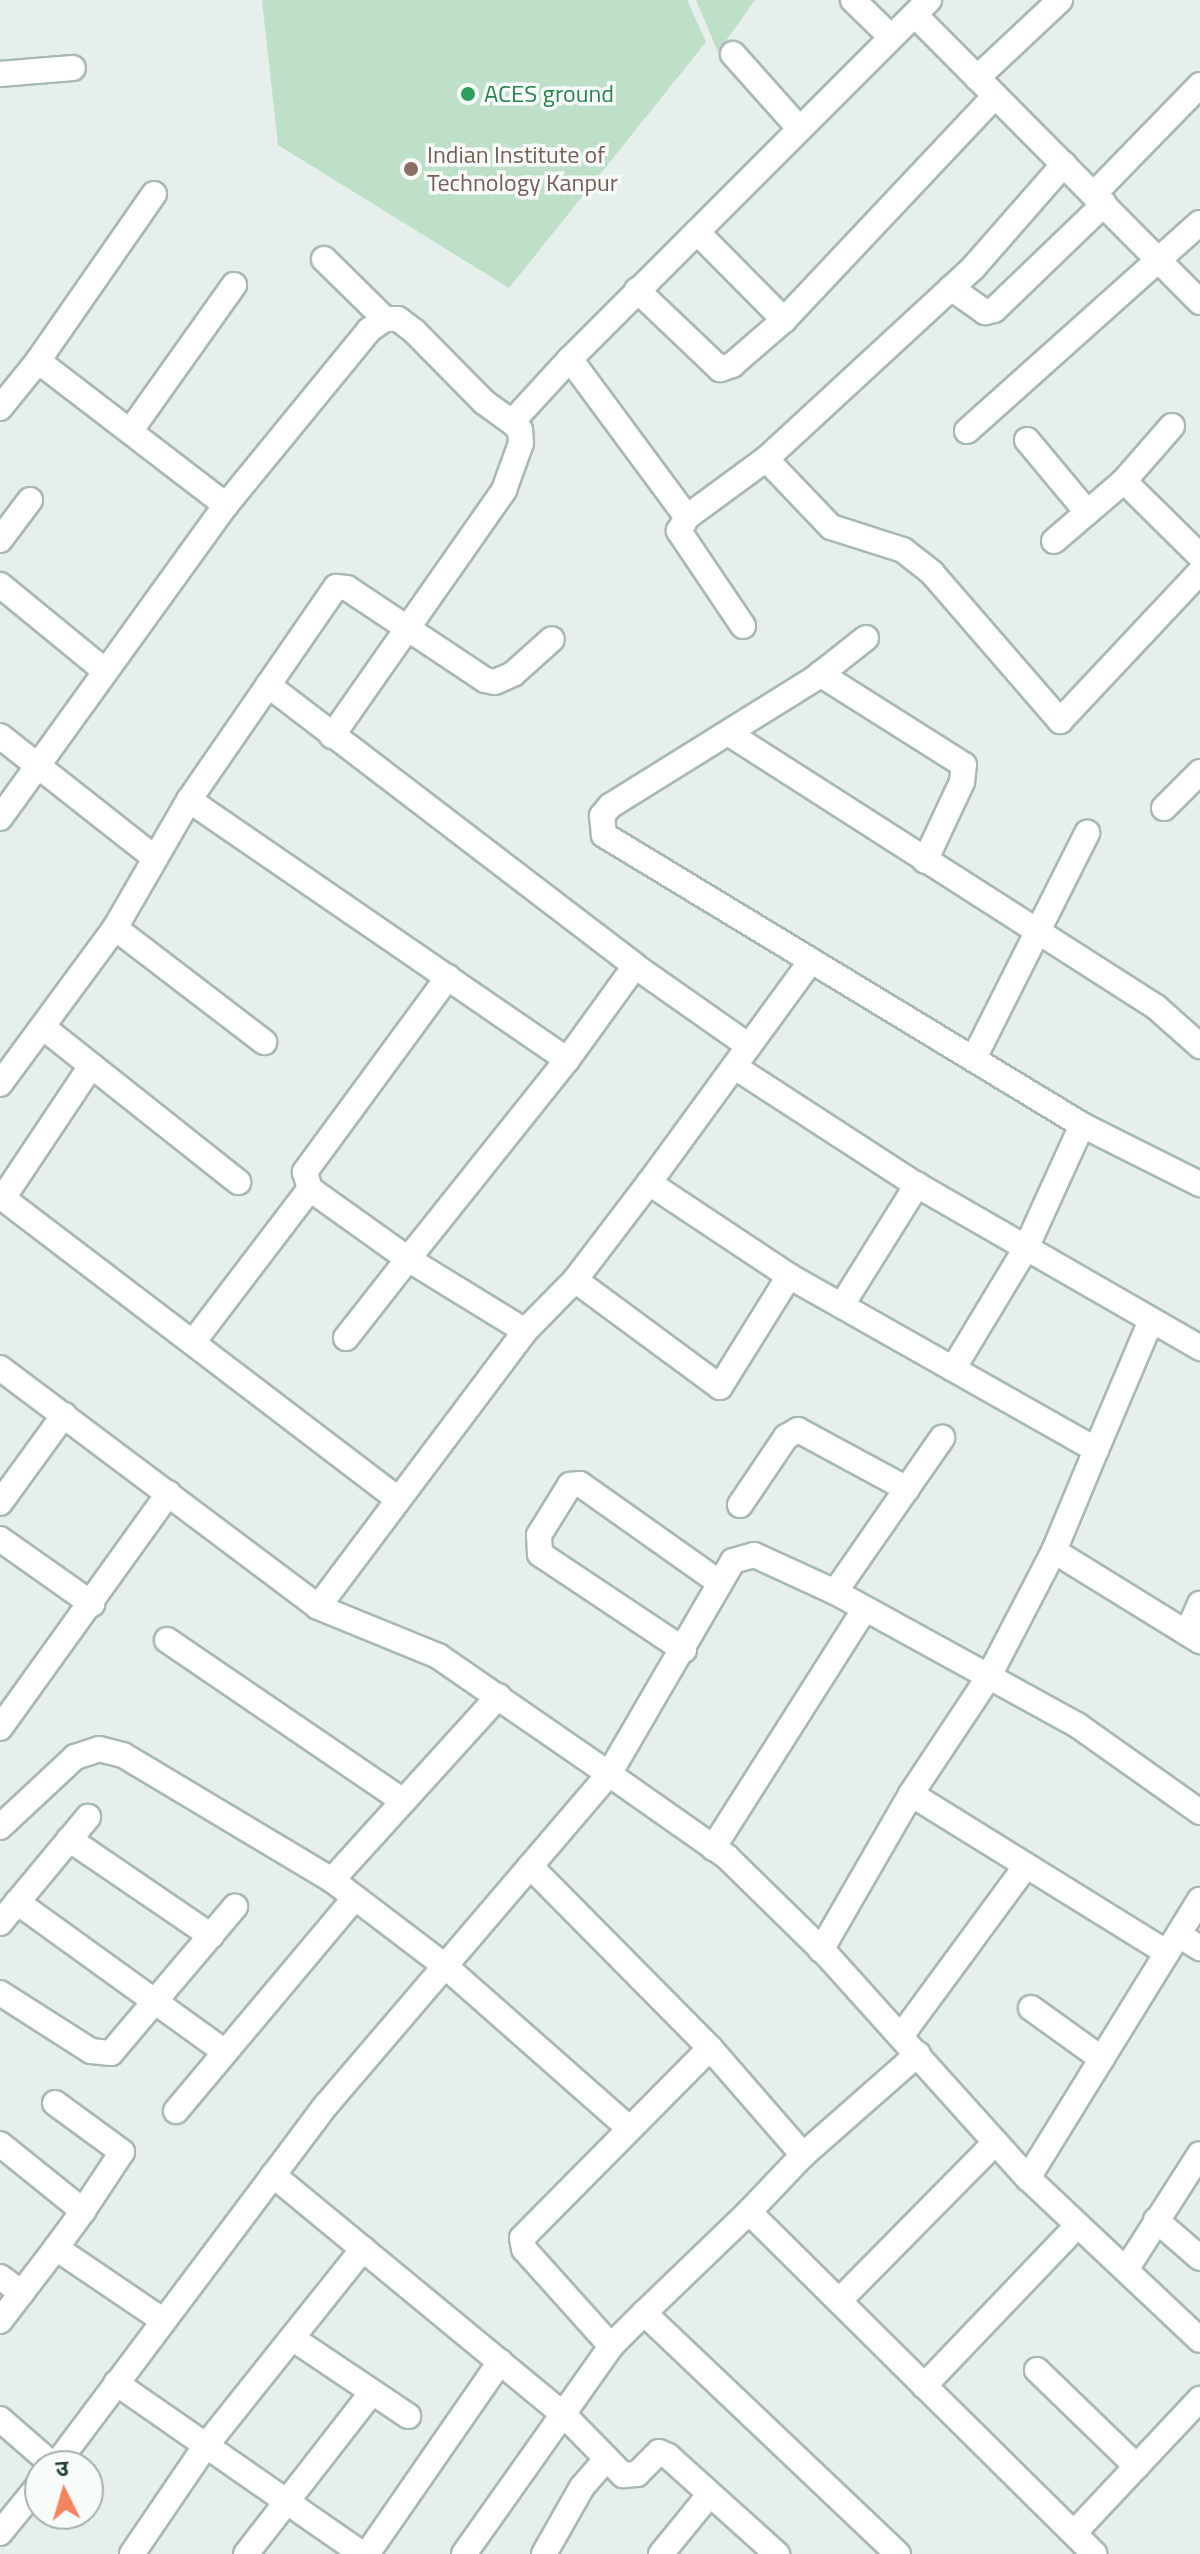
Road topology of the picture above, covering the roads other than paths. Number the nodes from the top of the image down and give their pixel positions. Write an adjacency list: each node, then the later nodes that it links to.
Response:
1 (853, 0): 4 (street)
2 (1060, 0): 8 (street)
3 (922, 8): 4 (street); 8 (street)
4 (891, 37): 11 (street)
5 (733, 54): 11 (street)
6 (73, 68): 7 (street)
7 (0, 74)
8 (977, 78): 10 (street)
9 (1200, 85): 14 (street)
10 (995, 96): 12 (street); 24 (street)
11 (799, 128): 16 (street)
12 (1064, 164): 14 (street); 20 (street)
13 (154, 194): 26 (street)
14 (1099, 199): 18 (street); 20 (street)
15 (1200, 223): 18 (street)
16 (697, 232): 21 (street); 24 (street)
17 (324, 259): 23 (street)
18 (1156, 259): 22 (street); 31 (street)
19 (234, 285): 30 (street)
20 (951, 288): 33 (street)
21 (637, 290): 24 (street); 25 (street)
22 (1200, 302)
23 (385, 319): 28 (street); 36 (street)
24 (784, 320)
25 (570, 359): 28 (street); 38 (street)
26 (38, 361): 27 (street); 30 (street)
27 (0, 408)
28 (512, 422): 45 (street)
29 (1172, 426): 34 (street)
30 (131, 430): 36 (street)
31 (967, 431)
32 (1027, 440): 37 (street)
33 (766, 459): 38 (street); 42 (street)
34 (1124, 481): 37 (street); 41 (street)
35 (30, 500): 39 (street)
36 (226, 505): 48 (street)
37 (1087, 512): 40 (street)
38 (687, 517): 44 (street)
39 (0, 540)
40 (1054, 541)
41 (1200, 556)
42 (1200, 572)
43 (0, 585): 48 (street)
44 (743, 626)
45 (406, 632): 47 (street); 50 (street); 53 (street)
46 (866, 638): 49 (street)
47 (552, 639)
48 (104, 670): 54 (street)
49 (820, 674): 51 (street); 61 (street)
50 (268, 685): 53 (street); 56 (street)
51 (728, 733): 61 (street); 64 (street)
52 (0, 736): 54 (street)
53 (332, 736): 65 (street)
54 (36, 768): 58 (street); 60 (street)
55 (1196, 784): 57 (street)
56 (189, 800): 60 (street); 66 (street)
57 (1164, 808)
58 (0, 818)
59 (1087, 833): 63 (street)
60 (155, 858): 62 (street)
61 (925, 861): 63 (street)
62 (115, 928): 67 (street); 68 (street)
63 (1039, 933): 69 (street); 71 (street)
64 (810, 962): 70 (street); 71 (street)
65 (635, 966): 70 (street); 72 (street)
66 (448, 977): 72 (street); 81 (street)
67 (44, 1028): 73 (street); 75 (street)
68 (264, 1042)
69 (1200, 1045)
70 (749, 1046): 74 (street)
71 (975, 1056): 76 (street)
72 (567, 1060): 84 (street)
73 (91, 1066): 77 (street); 82 (street)
74 (735, 1067): 78 (street); 80 (street)
75 (0, 1084)
76 (1082, 1125): 79 (street); 83 (street)
77 (238, 1182)
78 (649, 1183): 85 (street); 86 (street)
79 (1200, 1184)
80 (917, 1185): 83 (street); 87 (street)
81 (310, 1189): 84 (street); 91 (street)
82 (1, 1197): 91 (street)
83 (1026, 1248): 88 (street); 94 (street)
84 (408, 1259): 89 (street); 90 (street)
85 (789, 1276): 86 (street); 87 (street)
86 (575, 1280): 89 (street)
87 (842, 1305): 94 (street)
88 (1150, 1323): 92 (street); 97 (street)
89 (525, 1331): 100 (street)
90 (346, 1338)
91 (194, 1341): 100 (street)
92 (1200, 1348)
93 (0, 1368): 95 (street)
94 (953, 1369): 97 (street)
95 (64, 1415): 99 (street); 101 (street)
96 (942, 1438): 98 (street)
97 (1096, 1450): 104 (street)
98 (907, 1489): 102 (street); 106 (street)
99 (169, 1493): 107 (street); 109 (street)
100 (397, 1498): 109 (street)
101 (0, 1503)
102 (740, 1505)
103 (0, 1539): 107 (street)
104 (1054, 1551): 111 (street); 114 (street)
105 (720, 1583): 106 (street); 113 (street); 113 (street)
106 (835, 1592): 110 (street)
107 (92, 1604): 116 (street)
108 (1200, 1604): 111 (street)
109 (318, 1607): 115 (street)
110 (863, 1612): 114 (street); 124 (street)
111 (1194, 1637)
112 (167, 1640): 119 (street)
113 (684, 1650): 117 (street)
114 (988, 1678): 118 (street); 120 (street)
115 (499, 1696): 117 (street); 119 (street)
116 (4, 1714)
117 (609, 1774): 124 (street); 125 (street)
118 (911, 1794): 126 (street); 136 (street)
119 (403, 1801): 127 (street)
120 (1200, 1812)
121 (88, 1817): 123 (street)
122 (0, 1827): 127 (street)
123 (69, 1839): 130 (street); 133 (street)
124 (713, 1848): 136 (street)
125 (530, 1866): 137 (street); 142 (street)
126 (1026, 1866): 134 (street); 141 (street)
127 (332, 1880): 128 (street)
128 (353, 1900): 137 (street); 143 (street)
129 (1200, 1900): 134 (street)
130 (17, 1902): 132 (street); 139 (street)
131 (235, 1907): 133 (street)
132 (0, 1923)
133 (211, 1936): 139 (street)
134 (1173, 1944): 135 (street); 145 (street)
135 (1200, 1948)
136 (821, 1950): 141 (street)
137 (445, 1966): 148 (street); 153 (street)
138 (0, 1993): 139 (street)
139 (155, 2002): 143 (street)
140 (1031, 2008): 145 (street)
141 (901, 2036): 144 (street)
142 (710, 2048): 148 (street); 152 (street)
143 (222, 2050): 147 (street)
144 (918, 2054): 149 (street); 152 (street)
145 (1102, 2059): 154 (street)
146 (55, 2103): 155 (street)
147 (176, 2111)
148 (629, 2128): 171 (street)
149 (996, 2142): 154 (street); 165 (street)
150 (0, 2145): 155 (street)
151 (1200, 2154): 157 (street)
152 (803, 2155): 156 (street)
153 (273, 2175): 160 (street); 168 (street)
154 (1028, 2178): 158 (street)
155 (83, 2211): 159 (street)
156 (749, 2212): 165 (street); 166 (street)
157 (1156, 2220): 161 (street); 162 (street)
158 (1077, 2226): 162 (street); 175 (street)
159 (56, 2248): 164 (street); 168 (street)
160 (363, 2249): 169 (street); 172 (street)
161 (1200, 2258)
162 (1127, 2268): 170 (street)
163 (0, 2277): 164 (street)
164 (22, 2293): 167 (street)
165 (839, 2301): 175 (street)
166 (644, 2313): 171 (street); 198 (street)
167 (0, 2321)
168 (164, 2321): 174 (street)
169 (292, 2338): 176 (street); 181 (street)
170 (1200, 2340)
171 (611, 2346): 178 (street)
172 (500, 2362): 178 (street); 193 (street)
173 (1037, 2370): 185 (street)
174 (116, 2383): 181 (street); 183 (street)
175 (924, 2386): 190 (street)
176 (372, 2392): 179 (street); 187 (street)
177 (1200, 2399): 185 (street)
178 (563, 2414): 184 (street); 194 (street)
179 (408, 2416)
180 (0, 2419): 182 (street)
181 (204, 2448): 187 (street); 191 (street)
182 (36, 2450)
183 (67, 2450)
184 (606, 2459): 186 (street); 195 (street)
185 (1137, 2467): 190 (street)
186 (710, 2494): 196 (street); 197 (street)
187 (287, 2501): 192 (street); 193 (street)
188 (24, 2504): 189 (street)
189 (0, 2533)
190 (1074, 2533): 199 (street)
191 (132, 2554)
192 (246, 2554)
193 (365, 2554)
194 (464, 2554)
195 (544, 2554)
196 (661, 2554)
197 (777, 2554)
198 (898, 2554)
199 (1095, 2554)

